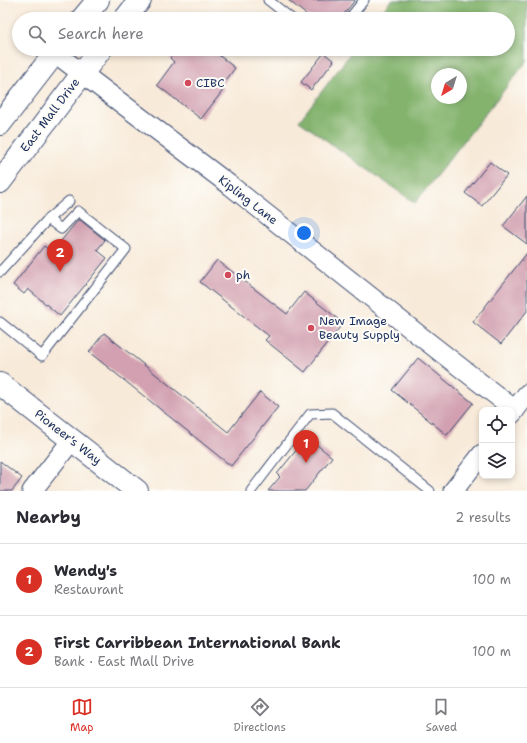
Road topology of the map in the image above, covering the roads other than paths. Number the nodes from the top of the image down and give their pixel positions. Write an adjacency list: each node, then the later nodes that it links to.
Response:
1 (98, 0): 5 (main road)
2 (140, 0): 6 (main road)
3 (268, 0): 7 (lane)
4 (364, 0): 8 (lane)
5 (88, 12)
6 (131, 12)
7 (283, 12)
8 (355, 12)
9 (52, 56): 13 (main road)
10 (62, 56): 12 (street, Kipling Lane)
11 (96, 56): 12 (main road, East Mall Drive)
12 (82, 74): 14 (main road, East Mall Drive); 21 (street, Kipling Lane)
13 (0, 124)
14 (0, 182)
15 (69, 201): 16 (lane)
16 (48, 219): 17 (lane); 18 (lane)
17 (0, 272)
18 (0, 322)
19 (0, 384): 23 (main road, Pioneer's Way)
20 (527, 394): 22 (street)
21 (508, 407)
22 (515, 411)
23 (72, 440): 25 (street); 26 (main road, Pioneer's Way)
24 (479, 458): 29 (street)
25 (32, 491)
26 (136, 491)
27 (251, 491): 28 (lane)
28 (430, 491)
29 (453, 491)

